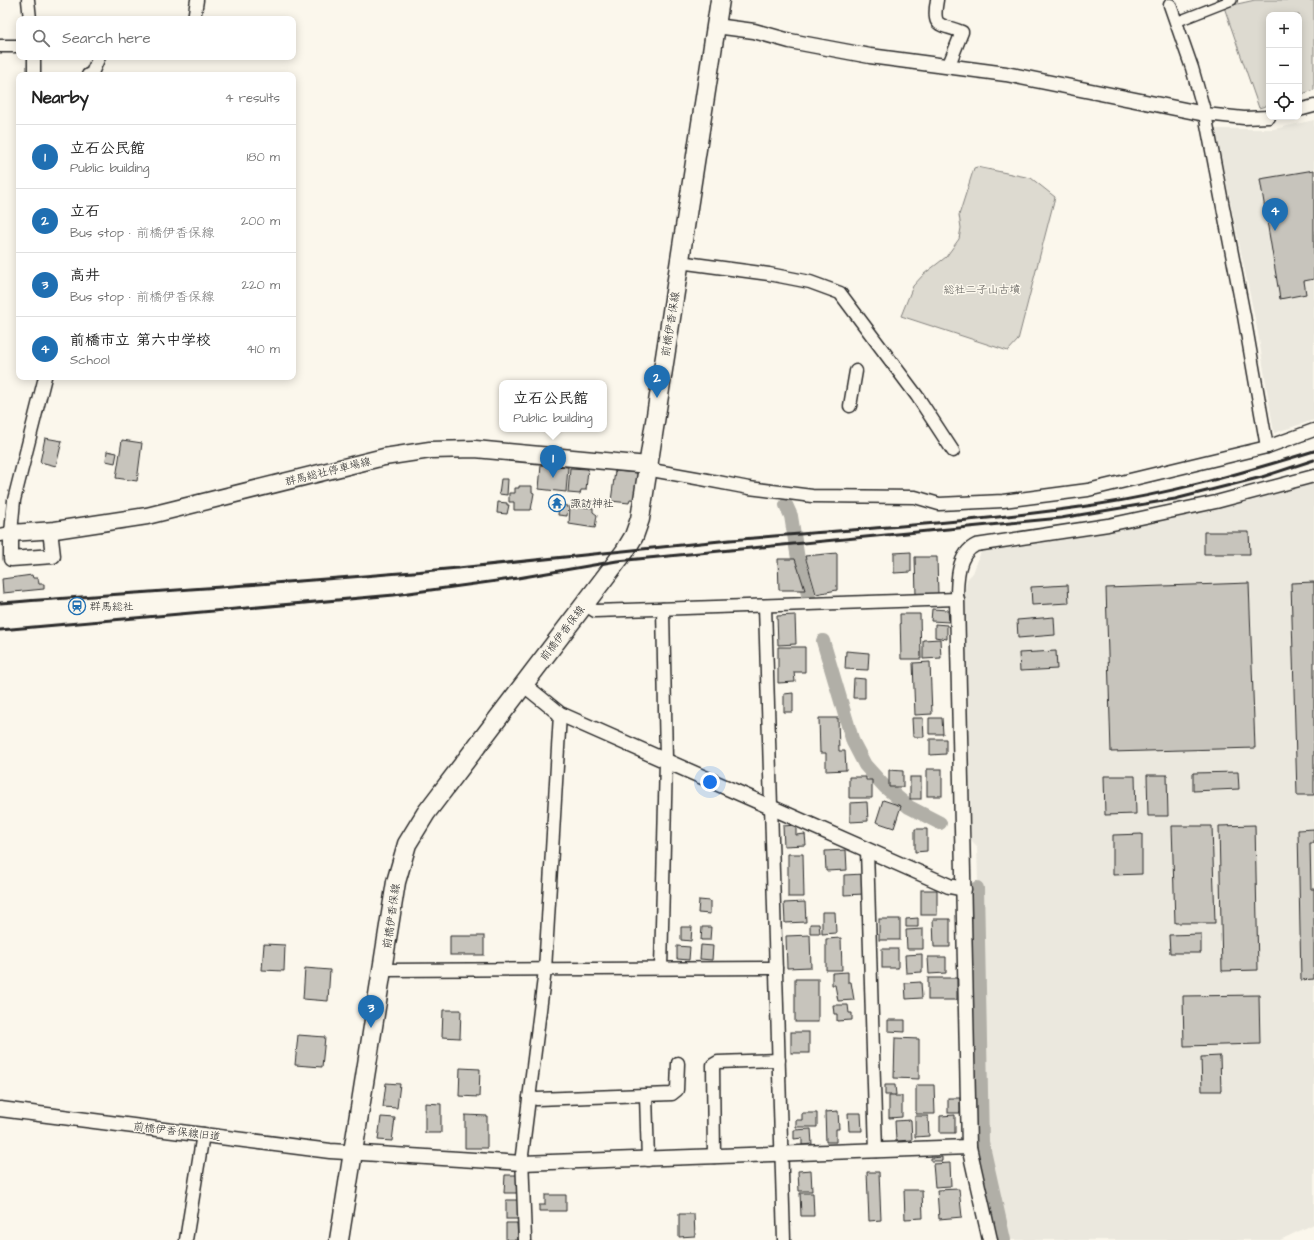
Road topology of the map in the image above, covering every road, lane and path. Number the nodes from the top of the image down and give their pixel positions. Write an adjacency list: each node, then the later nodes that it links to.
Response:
1 (28, 0): 7 (street)
2 (197, 0): 8 (street)
3 (720, 0): 10 (main road, 前橋伊香保線)
4 (937, 0): 15 (street)
5 (1232, 0): 9 (street)
6 (1170, 5): 9 (street)
7 (30, 16)
8 (194, 16)
9 (1176, 22): 20 (street)
10 (716, 26): 15 (street); 22 (main road, 前橋伊香保線)
11 (0, 46): 12 (street)
12 (16, 46)
13 (34, 60): 16 (street)
14 (98, 60): 17 (street)
15 (948, 67): 20 (street)
16 (34, 72)
17 (92, 72)
18 (1314, 106): 19 (street)
19 (1302, 109)
20 (1205, 114): 21 (street); 27 (street)
21 (1266, 117)
22 (679, 262): 28 (street); 29 (main road, 前橋伊香保線)
23 (856, 371): 25 (street)
24 (44, 380): 32 (street)
25 (850, 406)
26 (1314, 430): 27 (street)
27 (1267, 447): 29 (street)
28 (953, 451)
29 (648, 465): 31 (main road, 群馬総社停車場線); 34 (main road, 前橋伊香保線)
30 (1314, 476): 33 (street)
31 (50, 530): 32 (main road, 群馬総社停車場線); 32 (street)
32 (5, 534)
33 (957, 599): 35 (street); 42 (street)
34 (584, 604): 36 (street); 37 (main road, 前橋伊香保線)
35 (765, 606): 36 (street); 40 (street)
36 (663, 609): 39 (street)
37 (523, 684): 38 (street); 45 (main road, 前橋伊香保線)
38 (560, 714): 39 (street); 46 (street)
39 (666, 760): 40 (street); 43 (street)
40 (771, 807): 41 (street); 44 (street)
41 (867, 850): 42 (street); 54 (street)
42 (964, 889): 53 (street)
43 (661, 968): 44 (street); 46 (street)
44 (776, 968): 47 (street)
45 (383, 970): 46 (street); 55 (main road, 前橋伊香保線)
46 (545, 970): 50 (street)
47 (779, 1060): 56 (street); 57 (street)
48 (678, 1063): 49 (street)
49 (646, 1095): 50 (street); 58 (street)
50 (530, 1097): 59 (street)
51 (0, 1109): 52 (street, 前橋伊香保線旧道)
52 (203, 1134): 55 (street, 前橋伊香保線旧道); 60 (street)
53 (969, 1148): 54 (street, 前橋伊香保線旧道); 64 (street)
54 (876, 1151): 56 (street, 前橋伊香保線旧道)
55 (354, 1153): 59 (street, 前橋伊香保線旧道); 61 (main road, 前橋伊香保線)
56 (783, 1155): 57 (street, 前橋伊香保線旧道); 63 (street)
57 (714, 1158): 58 (street, 前橋伊香保線旧道)
58 (648, 1160): 59 (street, 前橋伊香保線旧道)
59 (522, 1163): 62 (street)
60 (186, 1240)
61 (339, 1240)
62 (525, 1240)
63 (784, 1240)
64 (990, 1240)

